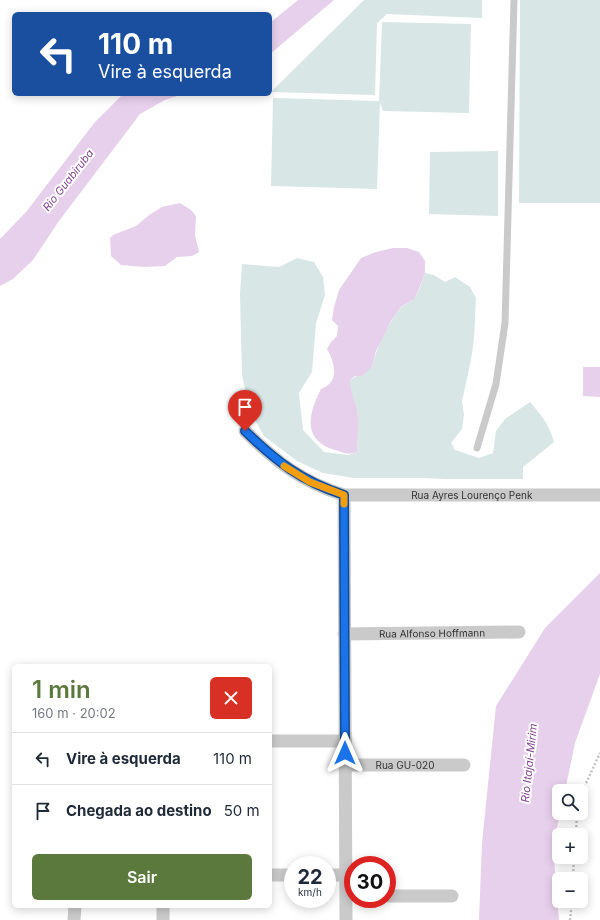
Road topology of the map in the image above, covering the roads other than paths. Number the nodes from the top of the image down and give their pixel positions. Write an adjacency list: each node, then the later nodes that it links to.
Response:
1 (514, 0): 3 (lane)
2 (245, 431): 4 (street, Rua Ayres Lourenço Penk)
3 (477, 448)
4 (344, 495): 5 (street, Rua Ayres Lourenço Penk); 7 (street)
5 (600, 495)
6 (519, 632): 7 (street, Rua Alfonso Hoffmann)
7 (344, 634): 9 (street)
8 (272, 741): 9 (street)
9 (345, 741): 10 (street)
10 (345, 765): 11 (street, Rua GU-020); 12 (street)
11 (464, 765)
12 (346, 856)
13 (272, 875): 14 (street)
14 (284, 875)
15 (396, 896): 16 (street)
16 (452, 896)
17 (75, 908): 20 (street)
18 (163, 908): 21 (street)
19 (348, 908): 22 (street)
20 (74, 920)
21 (163, 920)
22 (346, 920)

